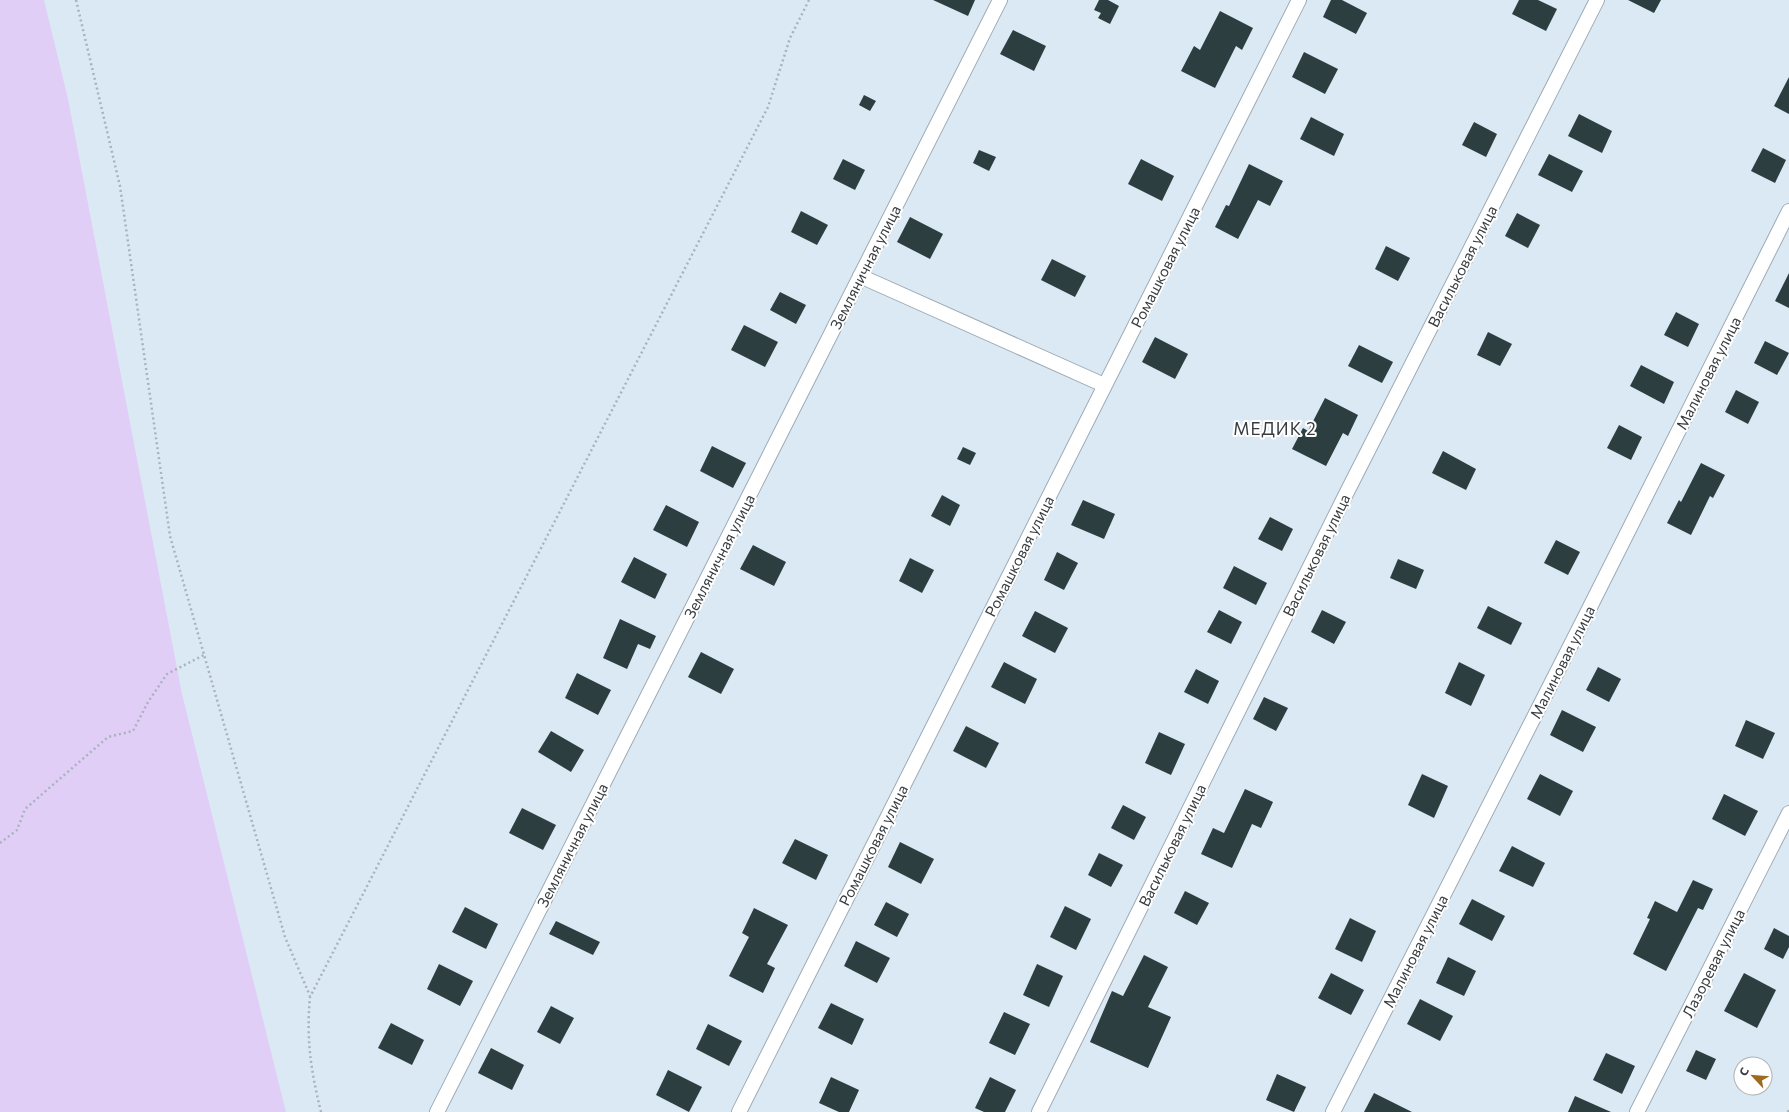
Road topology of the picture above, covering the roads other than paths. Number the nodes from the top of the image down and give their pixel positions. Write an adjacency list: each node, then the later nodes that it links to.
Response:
1 (1000, 0): 5 (street, Земляничная улица)
2 (1299, 0): 6 (street, Ромашковая улица)
3 (1597, 0): 10 (street, Васильковая улица)
4 (1789, 212): 11 (street, Малиновая улица)
5 (860, 276): 6 (street); 8 (street, Земляничная улица)
6 (1104, 385): 9 (street, Ромашковая улица)
7 (1789, 813): 12 (street, Лазоревая улица)
8 (438, 1112)
9 (739, 1112)
10 (1039, 1112)
11 (1333, 1112)
12 (1637, 1112)

